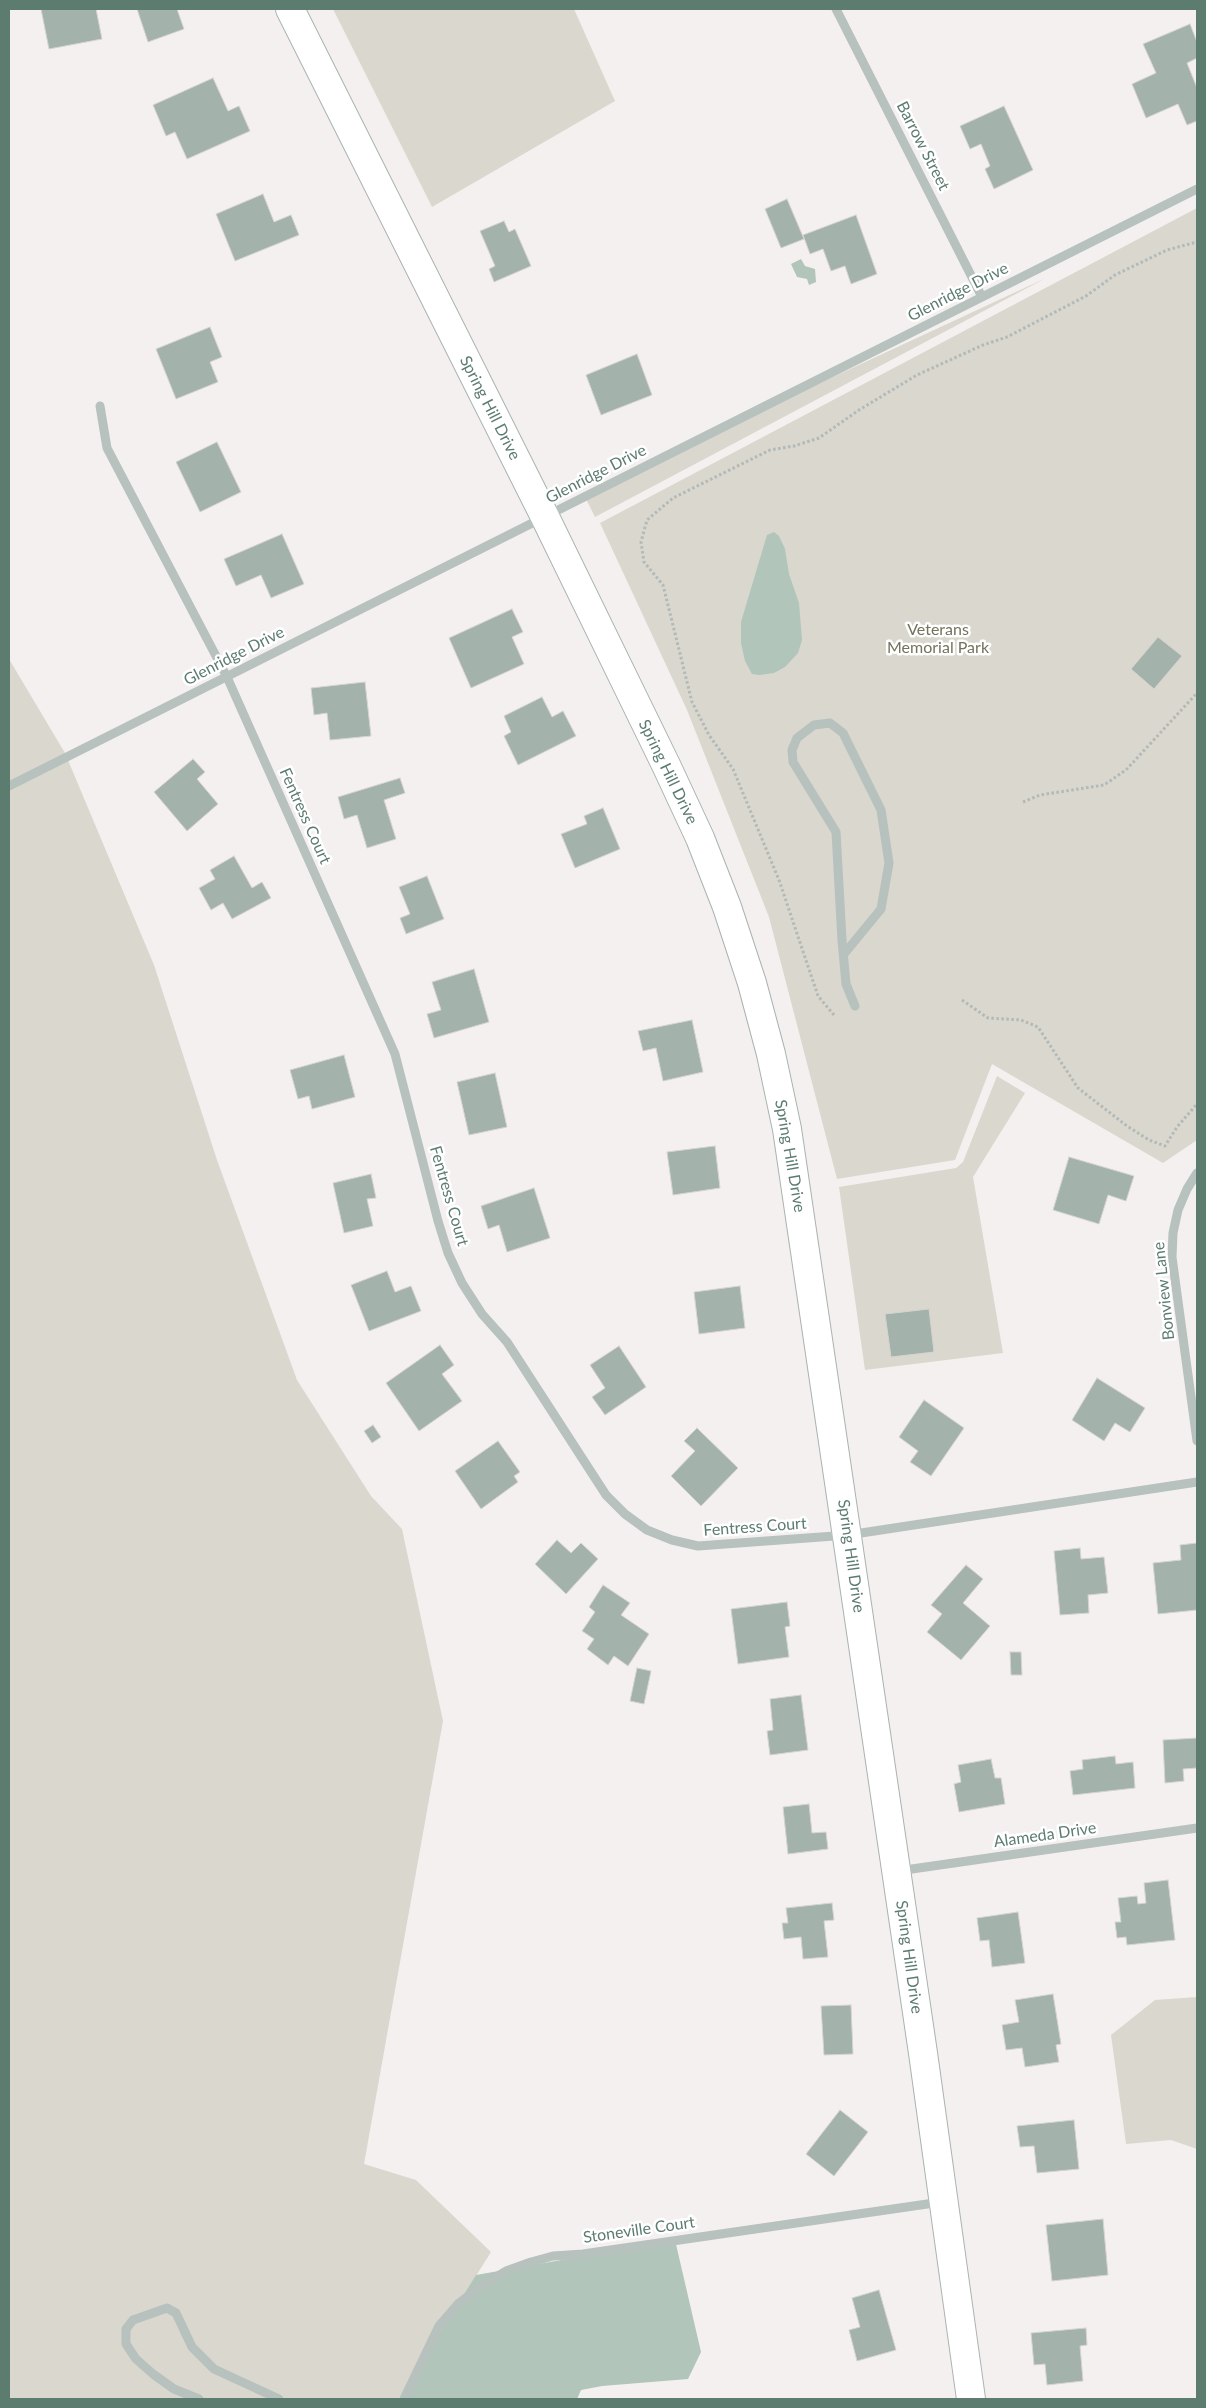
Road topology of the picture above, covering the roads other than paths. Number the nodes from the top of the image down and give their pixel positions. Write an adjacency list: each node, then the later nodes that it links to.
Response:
1 (290, 9): 6 (main road, Spring Hill Drive)
2 (836, 9): 4 (street, Barrow Street)
3 (1197, 189): 4 (street, Glenridge Drive)
4 (982, 297): 6 (street, Glenridge Drive)
5 (100, 406): 7 (street, Fentress Court)
6 (545, 517): 7 (street, Glenridge Drive); 14 (main road, Spring Hill Drive)
7 (227, 677): 8 (street, Glenridge Drive); 14 (street, Fentress Court)
8 (9, 786)
9 (844, 954): 9 (street); 10 (street)
10 (855, 1006)
11 (1197, 1173): 12 (street, Bonview Lane)
12 (1197, 1441)
13 (1197, 1482): 14 (street, Fentress Court)
14 (848, 1535): 16 (main road, Spring Hill Drive)
15 (1197, 1828): 16 (street, Alameda Drive)
16 (897, 1871): 17 (main road, Spring Hill Drive)
17 (944, 2201): 20 (street, Stoneville Court); 21 (main road, Spring Hill Drive)
18 (199, 2399): 19 (street)
19 (279, 2399)
20 (404, 2399)
21 (971, 2399)

